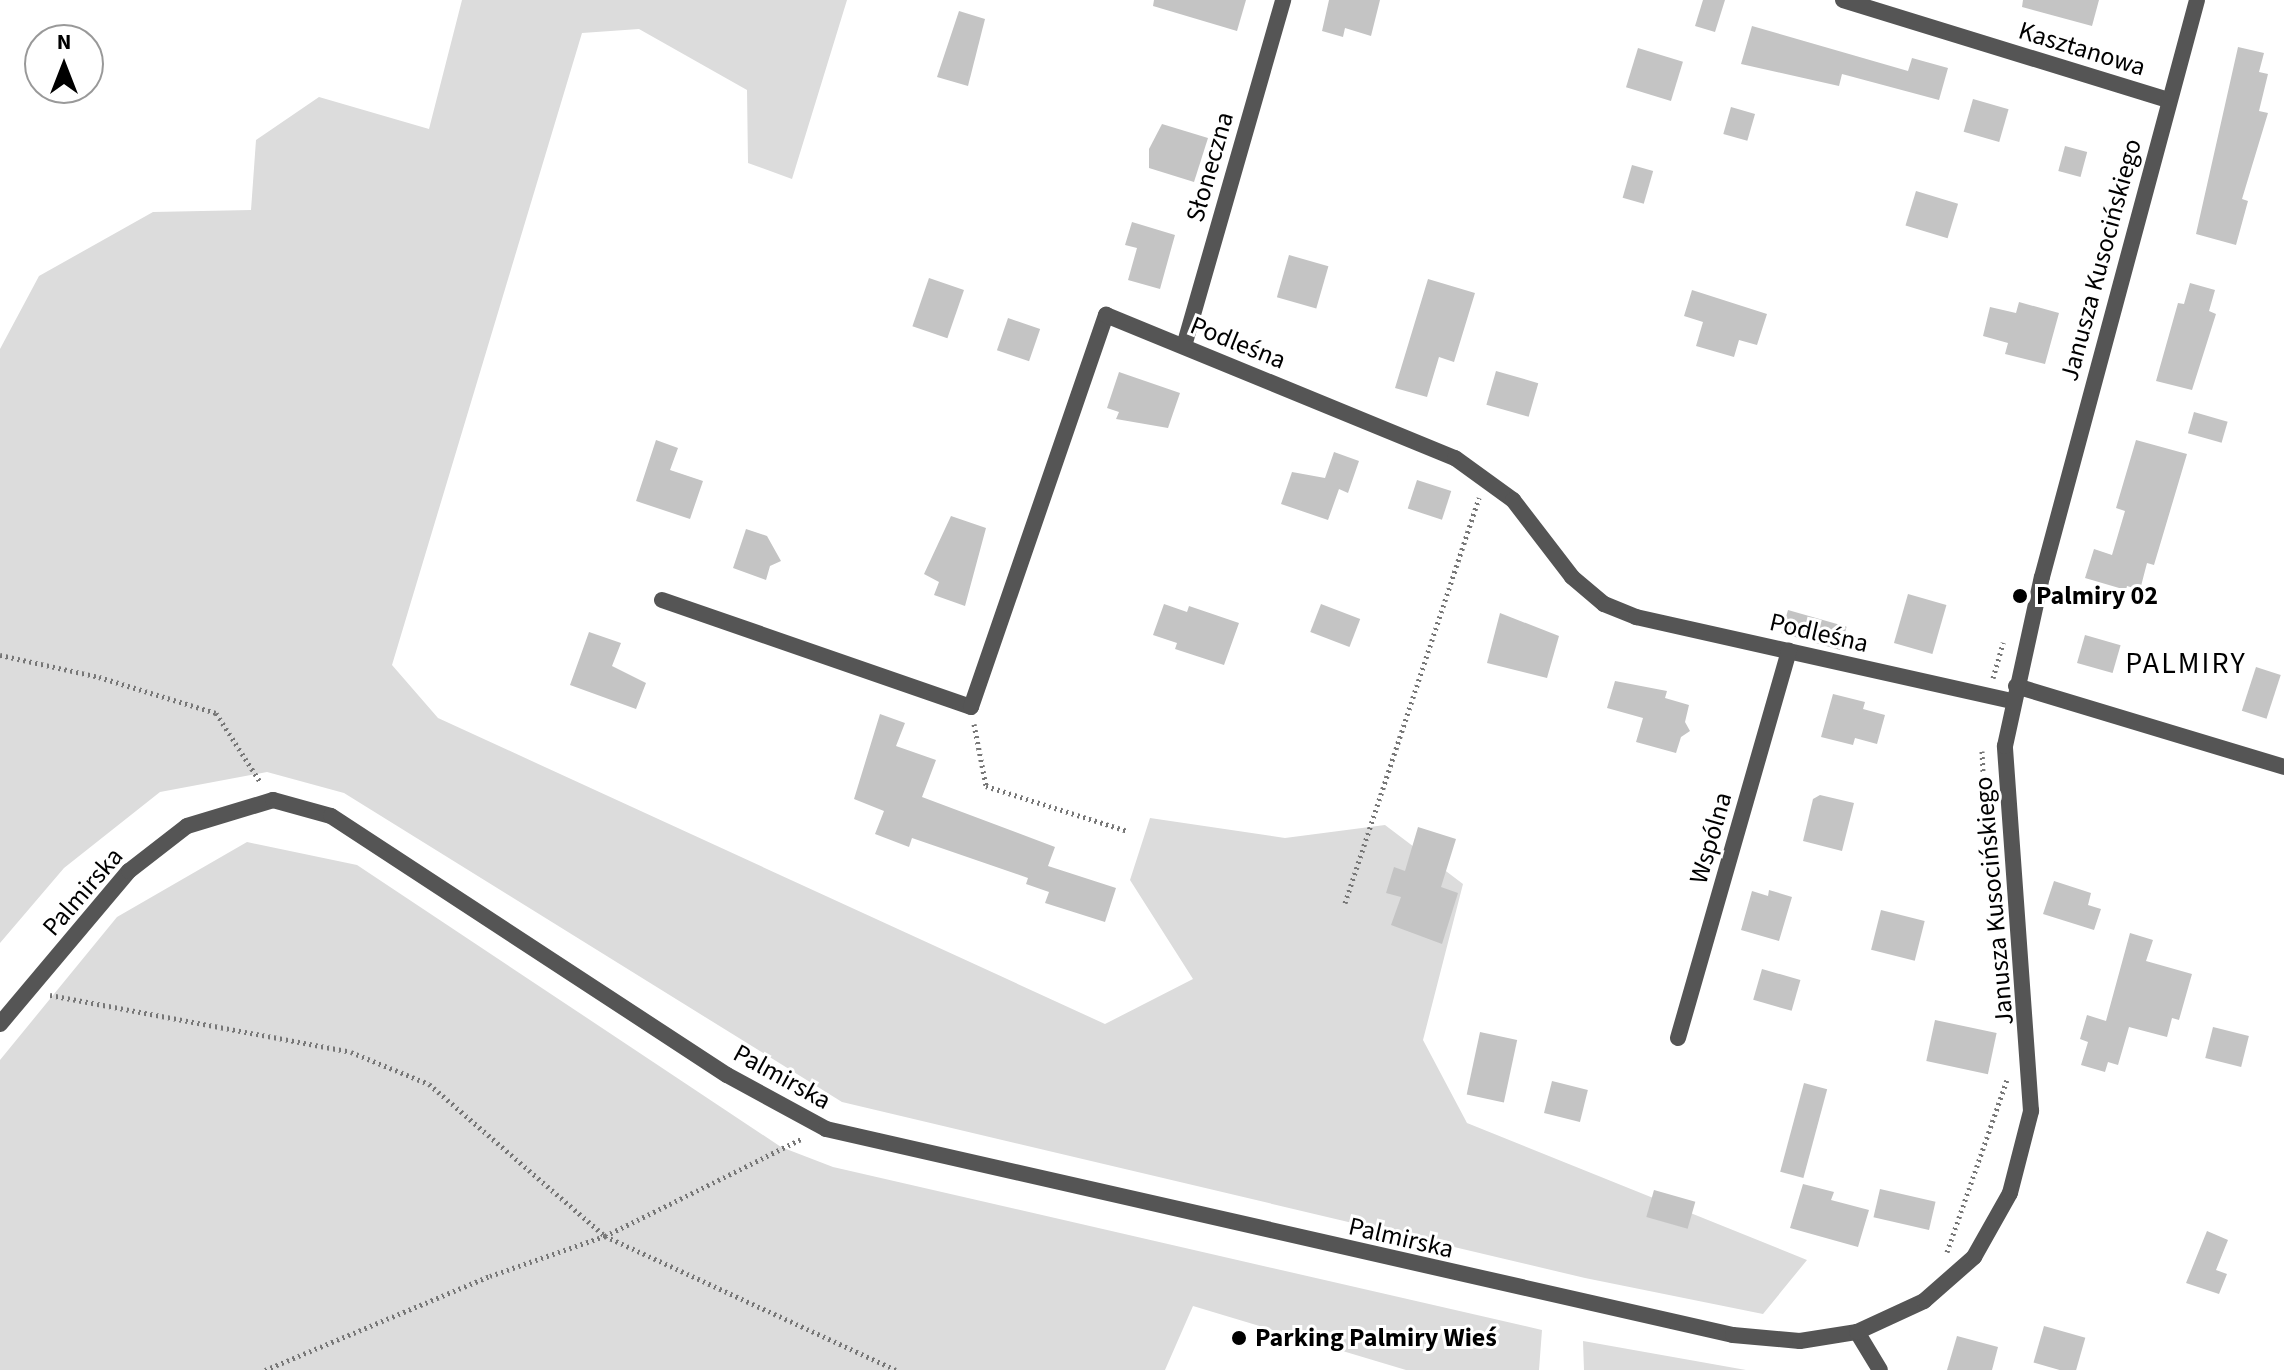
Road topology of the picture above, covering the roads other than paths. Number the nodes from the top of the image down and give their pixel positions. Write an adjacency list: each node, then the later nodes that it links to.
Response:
1 (1283, 0): 5 (street, Słoneczna)
2 (1843, 0): 4 (street, Kasztanowa)
3 (2197, 0): 4 (street, Janusza Kusocińskiego)
4 (2169, 100): 8 (street, Janusza Kusocińskiego)
5 (1184, 346): 6 (street, Podleśna); 7 (street, Podleśna)
6 (662, 600)
7 (1789, 651): 8 (street, Podleśna); 11 (street, Wspólna)
8 (2014, 694): 9 (street, Podleśna); 12 (street, Janusza Kusocińskiego)
9 (2284, 767)
10 (0, 1024): 13 (street, Palmirska)
11 (1678, 1038)
12 (1857, 1332): 13 (street, Janusza Kusocińskiego); 14 (street)
13 (1733, 1335)
14 (1880, 1370)

